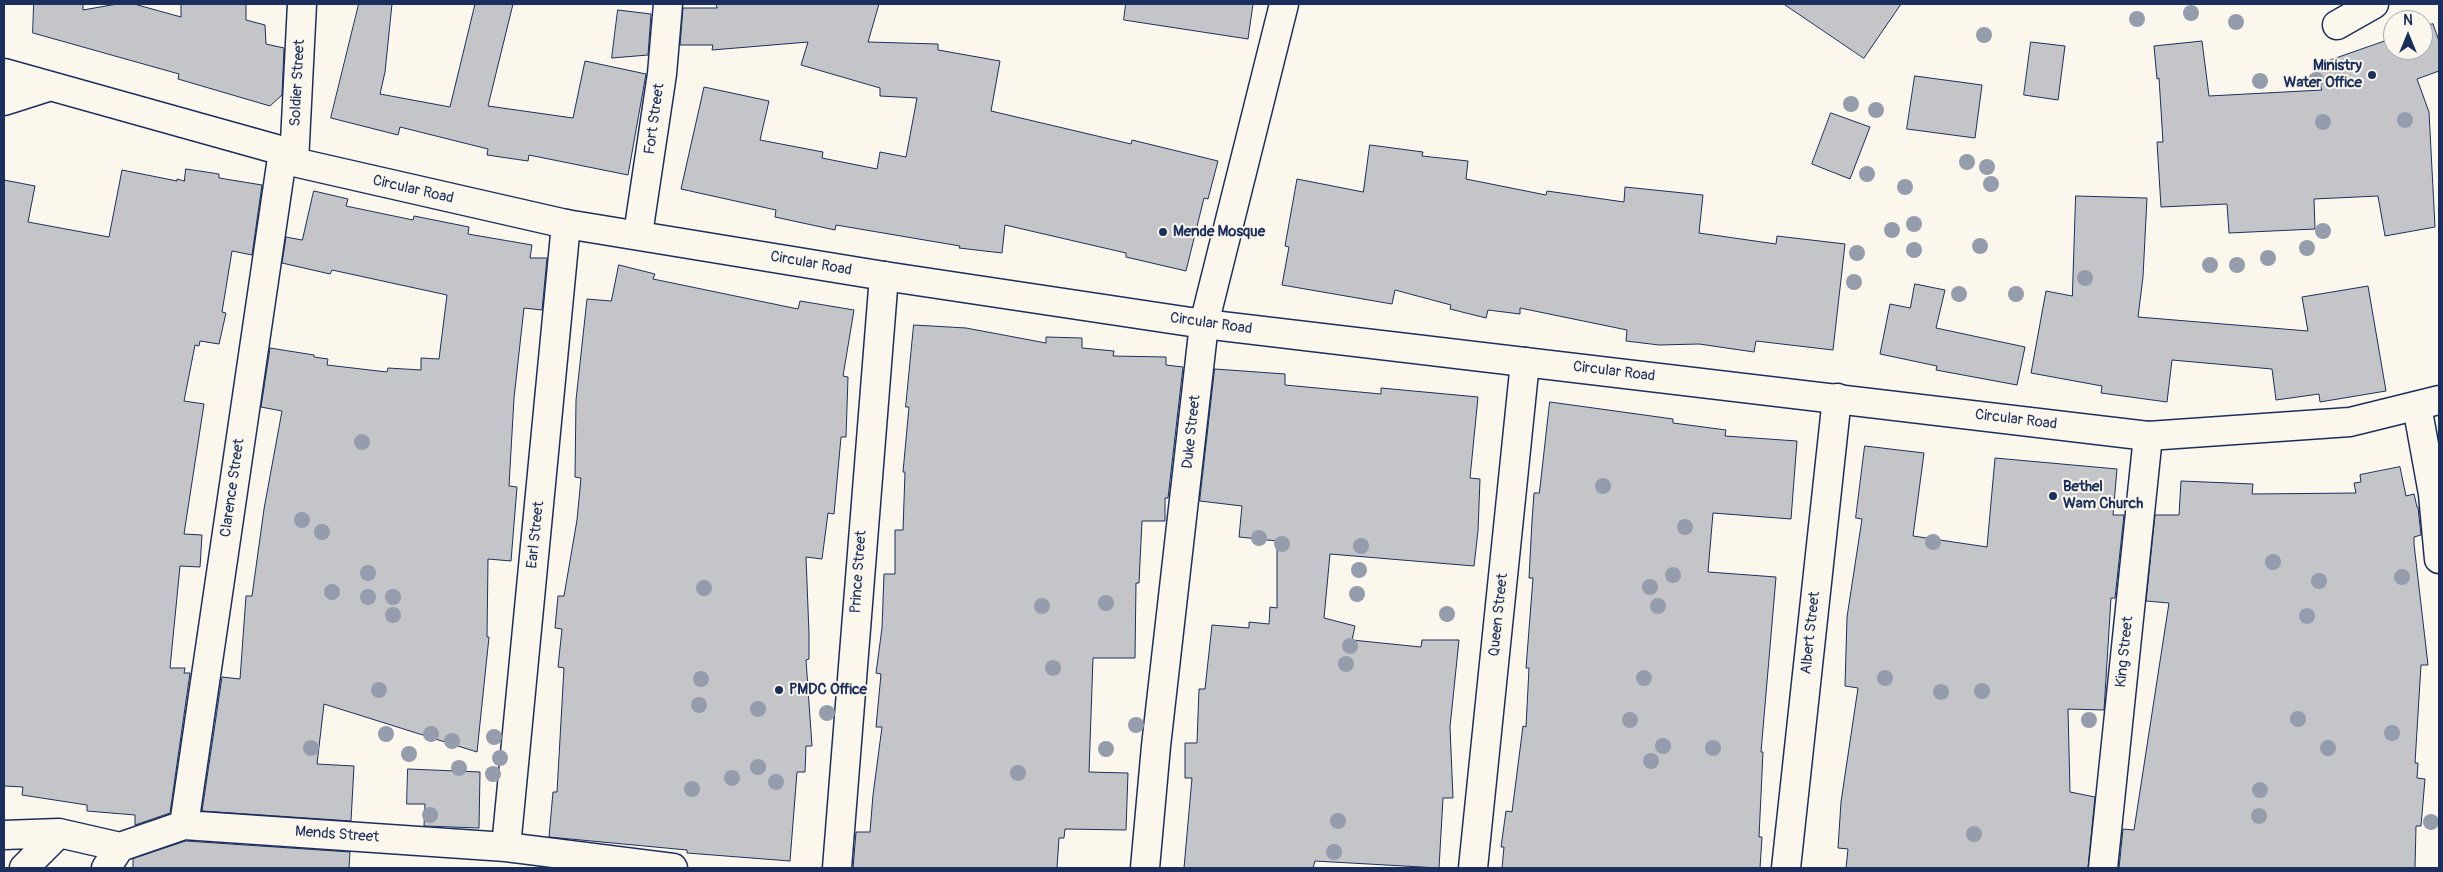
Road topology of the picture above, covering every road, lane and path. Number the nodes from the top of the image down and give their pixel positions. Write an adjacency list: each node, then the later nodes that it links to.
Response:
1 (302, 4): 9 (street, Soldier Street)
2 (668, 4): 11 (street, Fort Street)
3 (1284, 4): 13 (street, Duke Street)
4 (2374, 4): 5 (street)
5 (2337, 25)
6 (4, 73): 7 (street, Circular Road)
7 (48, 87): 8 (street); 9 (street, Circular Road)
8 (4, 101)
9 (288, 156): 10 (street, Circular Road); 19 (street, Clarence Street)
10 (566, 224): 11 (street, Circular Road); 22 (street, Earl Street)
11 (638, 234): 12 (street, Circular Road)
12 (884, 276): 13 (street, Circular Road); 26 (street, Prince Street)
13 (1204, 324): 14 (street, Circular Road); 27 (street, Duke Street)
14 (1525, 362): 15 (street, Circular Road); 28 (street, Queen Street)
15 (1837, 398): 17 (street, Circular Road); 29 (street, Albert Street)
16 (2428, 403): 17 (street, Circular Road); 18 (street)
17 (2148, 436): 30 (street, King Street)
18 (2439, 559)
19 (184, 825): 22 (street, Mends Street); 23 (street, Mends Street)
20 (59, 833): 21 (street, Mends Street); 23 (street, Mends Street); 24 (street)
21 (4, 835)
22 (506, 847): 25 (street, Mends Street)
23 (113, 858)
24 (24, 868)
25 (673, 868)
26 (837, 868)
27 (1145, 868)
28 (1472, 868)
29 (1786, 868)
30 (2103, 868)

